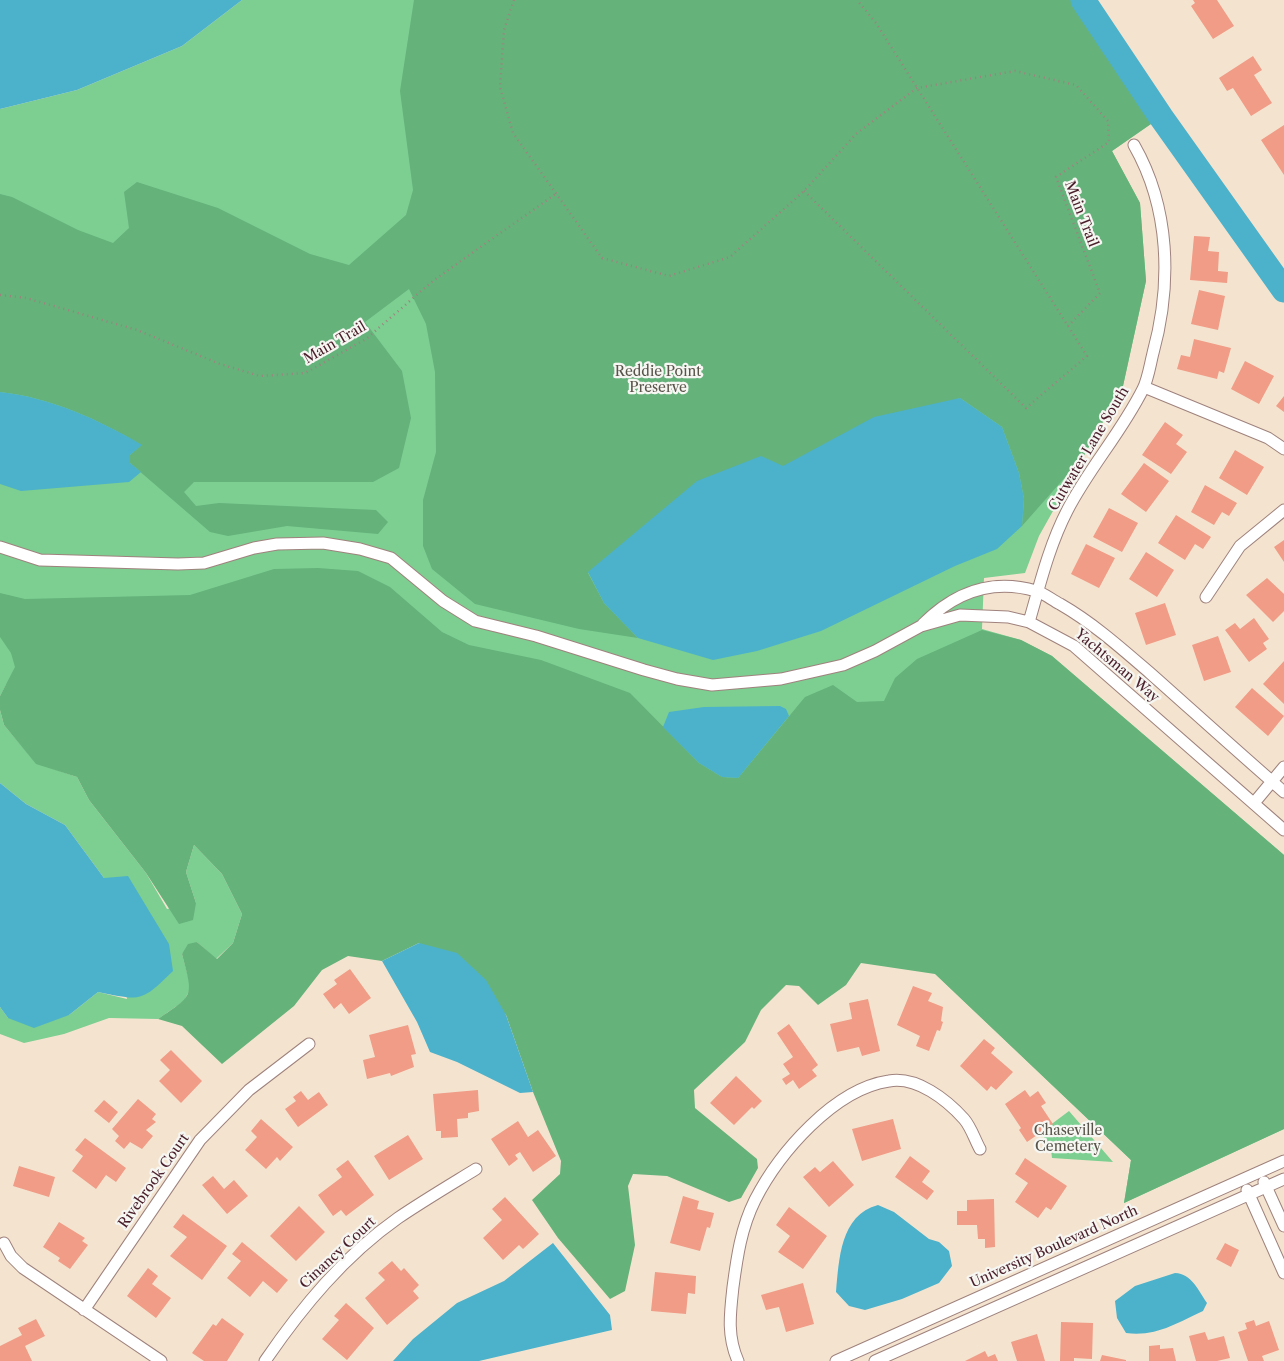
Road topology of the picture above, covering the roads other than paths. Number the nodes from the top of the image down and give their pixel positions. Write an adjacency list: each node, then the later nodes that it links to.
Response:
1 (1134, 145): 2 (street, Cutwater Lane South)
2 (1144, 388): 3 (street); 6 (street, Cutwater Lane South)
3 (1284, 449)
4 (1284, 510): 7 (street)
5 (0, 547): 9 (street)
6 (1038, 591): 8 (street, Cutwater Lane South); 9 (street, Yachtsman Way); 11 (street, Yachtsman Way)
7 (1206, 596)
8 (1029, 622): 9 (street, Yachtsman Way); 13 (street, Yachtsman Way)
9 (921, 626)
10 (1284, 767): 11 (street)
11 (1272, 781): 12 (street, Yachtsman Way); 13 (street)
12 (1284, 792)
13 (1254, 803): 14 (street, Yachtsman Way)
14 (1284, 830)
15 (310, 1044): 27 (street, Rivebrook Court)
16 (980, 1149): 30 (street)
17 (1284, 1161): 19 (street, University Boulevard North)
18 (476, 1169): 29 (street, Cinancy Court)
19 (1258, 1172): 20 (street, University Boulevard North); 22 (street)
20 (1244, 1178): 23 (street); 31 (street, University Boulevard North)
21 (1284, 1179): 22 (street)
22 (1267, 1187): 23 (street); 24 (street)
23 (1248, 1195): 26 (street); 32 (street)
24 (1284, 1226)
25 (4, 1243): 27 (street)
26 (1284, 1273)
27 (84, 1310): 28 (street)
28 (161, 1361)
29 (265, 1361)
30 (738, 1361)
31 (836, 1361)
32 (875, 1361)

